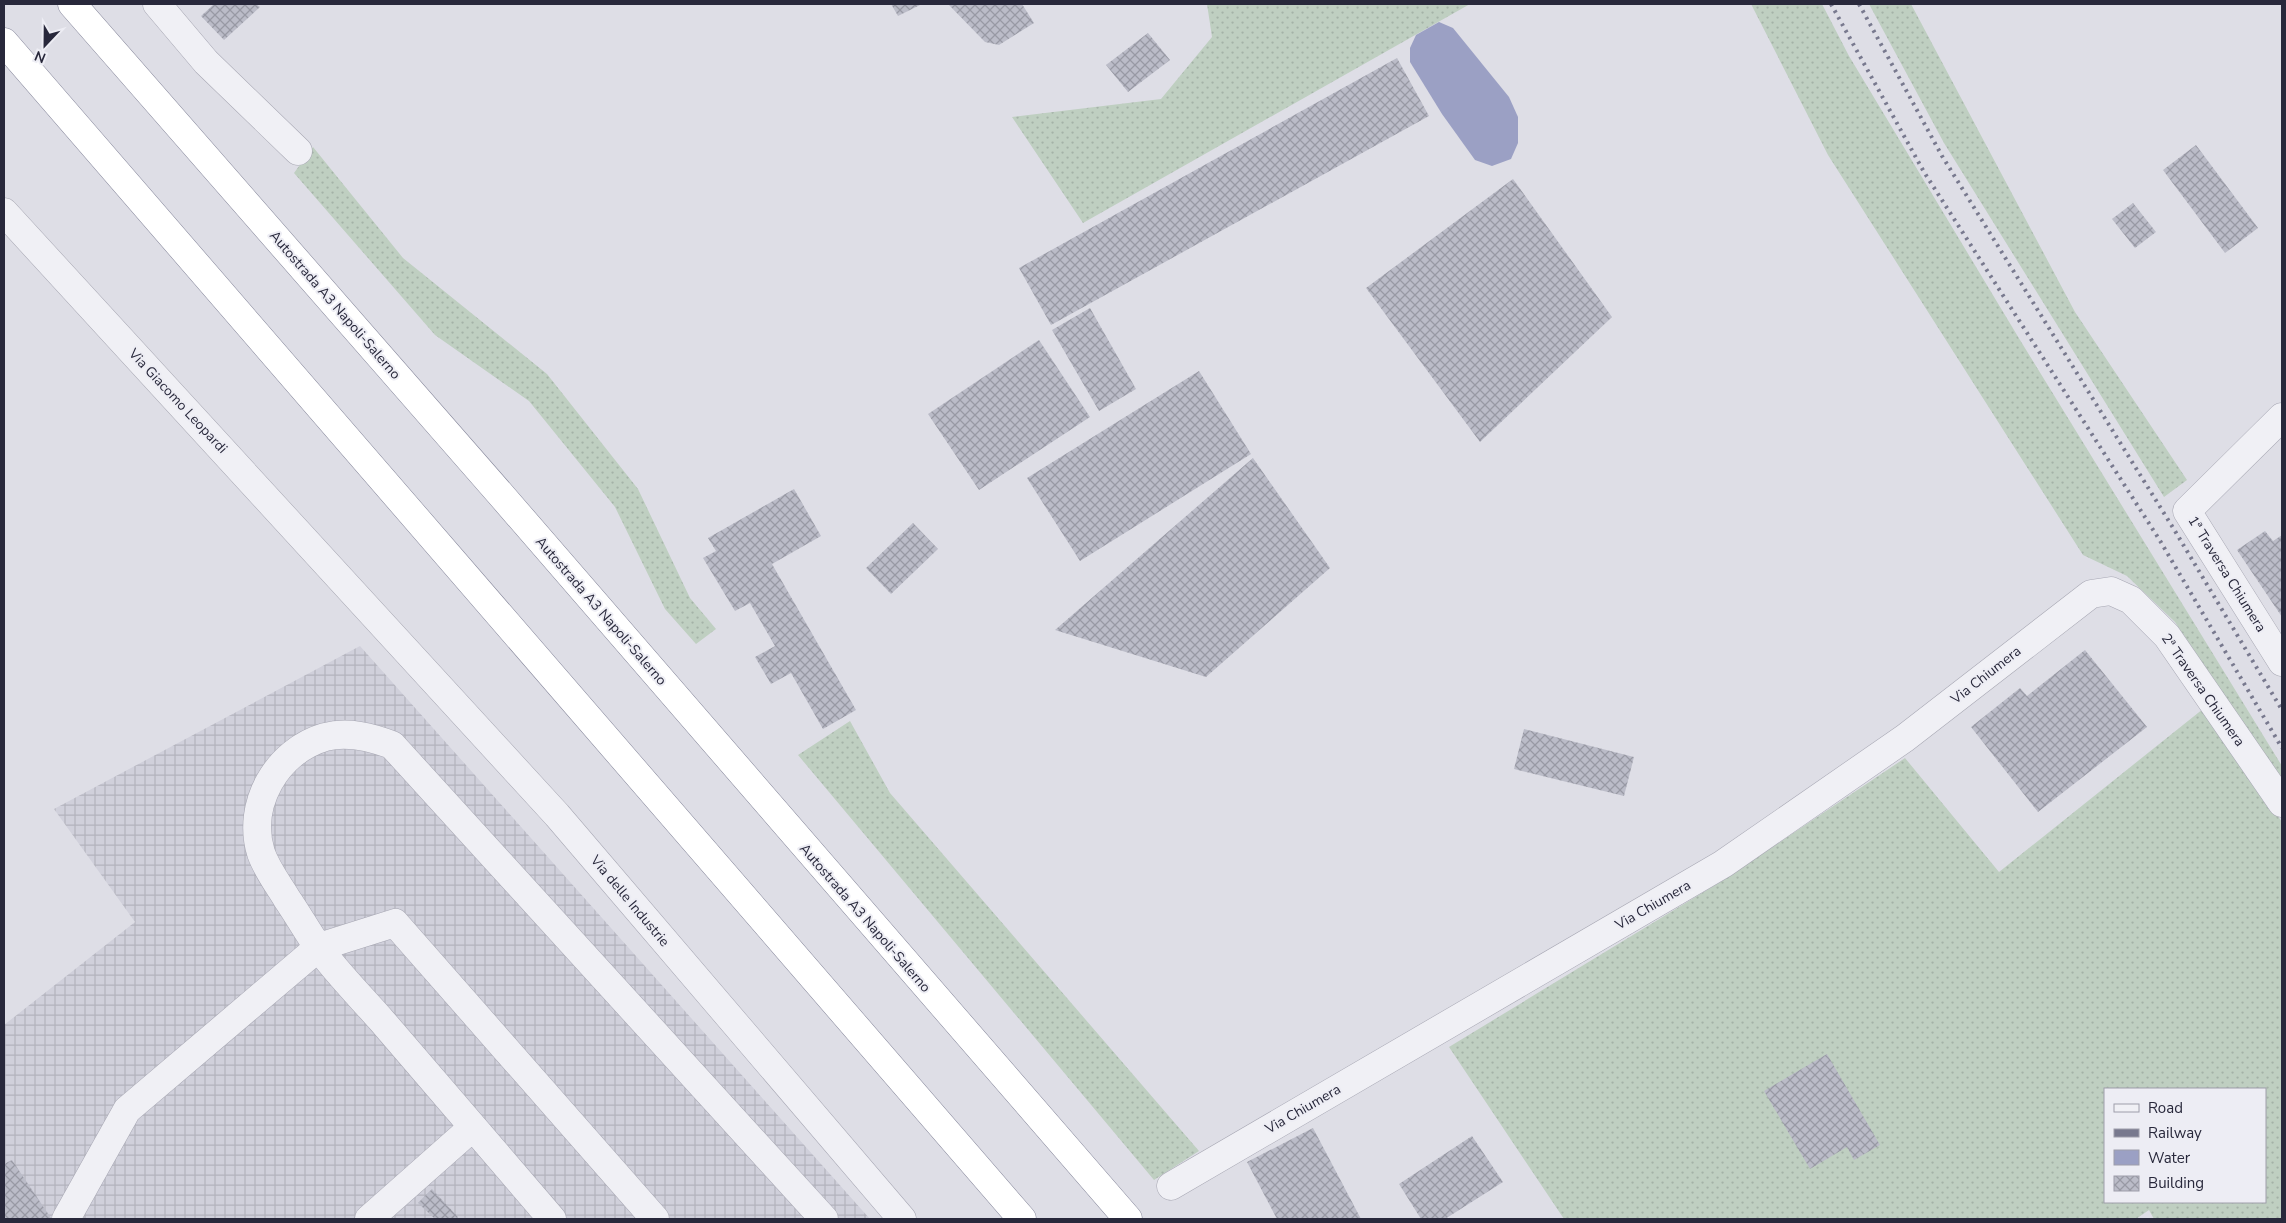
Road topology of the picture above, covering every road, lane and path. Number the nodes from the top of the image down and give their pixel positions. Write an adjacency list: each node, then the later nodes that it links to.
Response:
1 (72, 4): 21 (highway, Autostrada A3 Napoli-Salerno)
2 (157, 4): 4 (street)
3 (4, 42): 20 (highway)
4 (298, 151)
5 (4, 212): 7 (street, Via Giacomo Leopardi)
6 (2282, 417): 9 (street, 1ª Traversa Chiumera)
7 (352, 590): 19 (street, Via delle Industrie)
8 (2111, 591): 10 (street, 2ª Traversa Chiumera); 13 (street, Via Chiumera)
9 (2282, 662)
10 (2282, 803)
11 (319, 947): 12 (street); 14 (street); 17 (street); 18 (street)
12 (473, 1127): 15 (street); 16 (street)
13 (1171, 1186)
14 (66, 1219)
15 (369, 1219)
16 (552, 1219)
17 (655, 1219)
18 (824, 1219)
19 (902, 1219)
20 (1022, 1219)
21 (1128, 1219)

